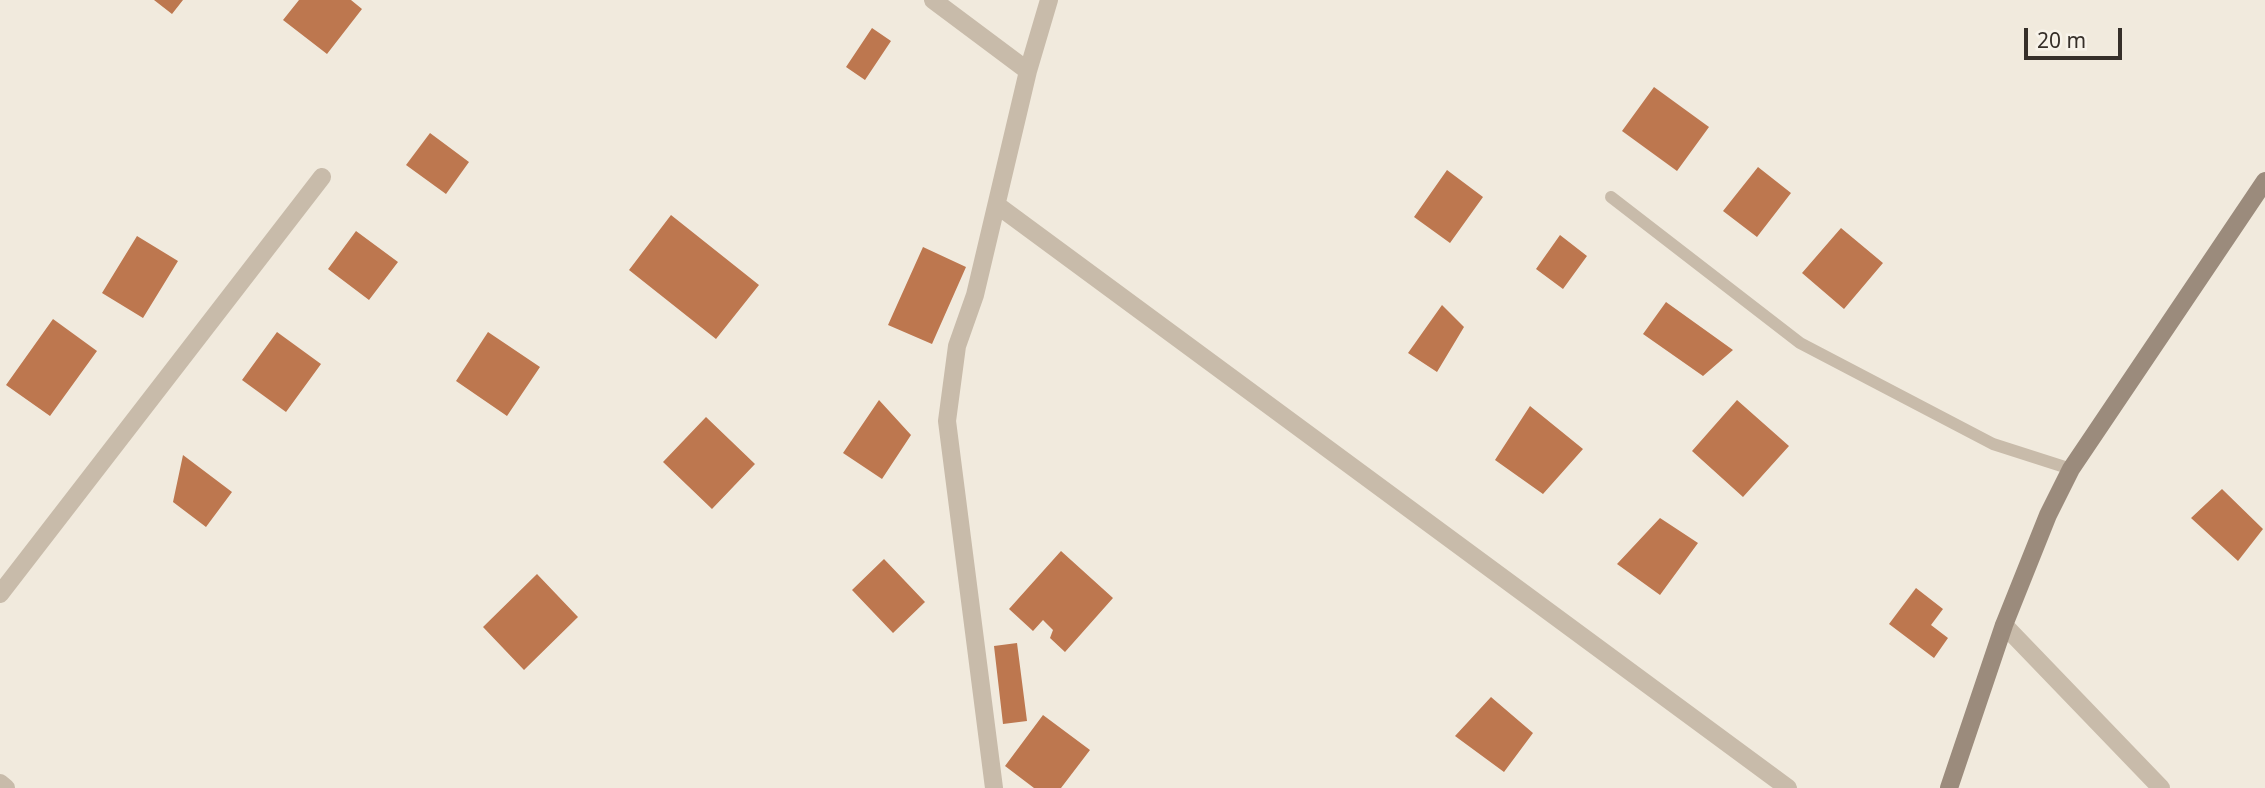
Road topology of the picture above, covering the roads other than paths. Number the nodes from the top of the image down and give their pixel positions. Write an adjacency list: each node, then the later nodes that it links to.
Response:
1 (933, 0): 3 (street)
2 (1049, 0): 3 (street)
3 (1028, 71): 7 (street)
4 (322, 177): 9 (street)
5 (2265, 182): 8 (street)
6 (1611, 197): 8 (lane)
7 (997, 205): 13 (street); 14 (street)
8 (2071, 469): 10 (street)
9 (0, 594)
10 (2004, 625): 15 (street); 16 (street)
11 (0, 783): 12 (street)
12 (6, 788)
13 (994, 788)
14 (1787, 788)
15 (1949, 788)
16 (2161, 788)

